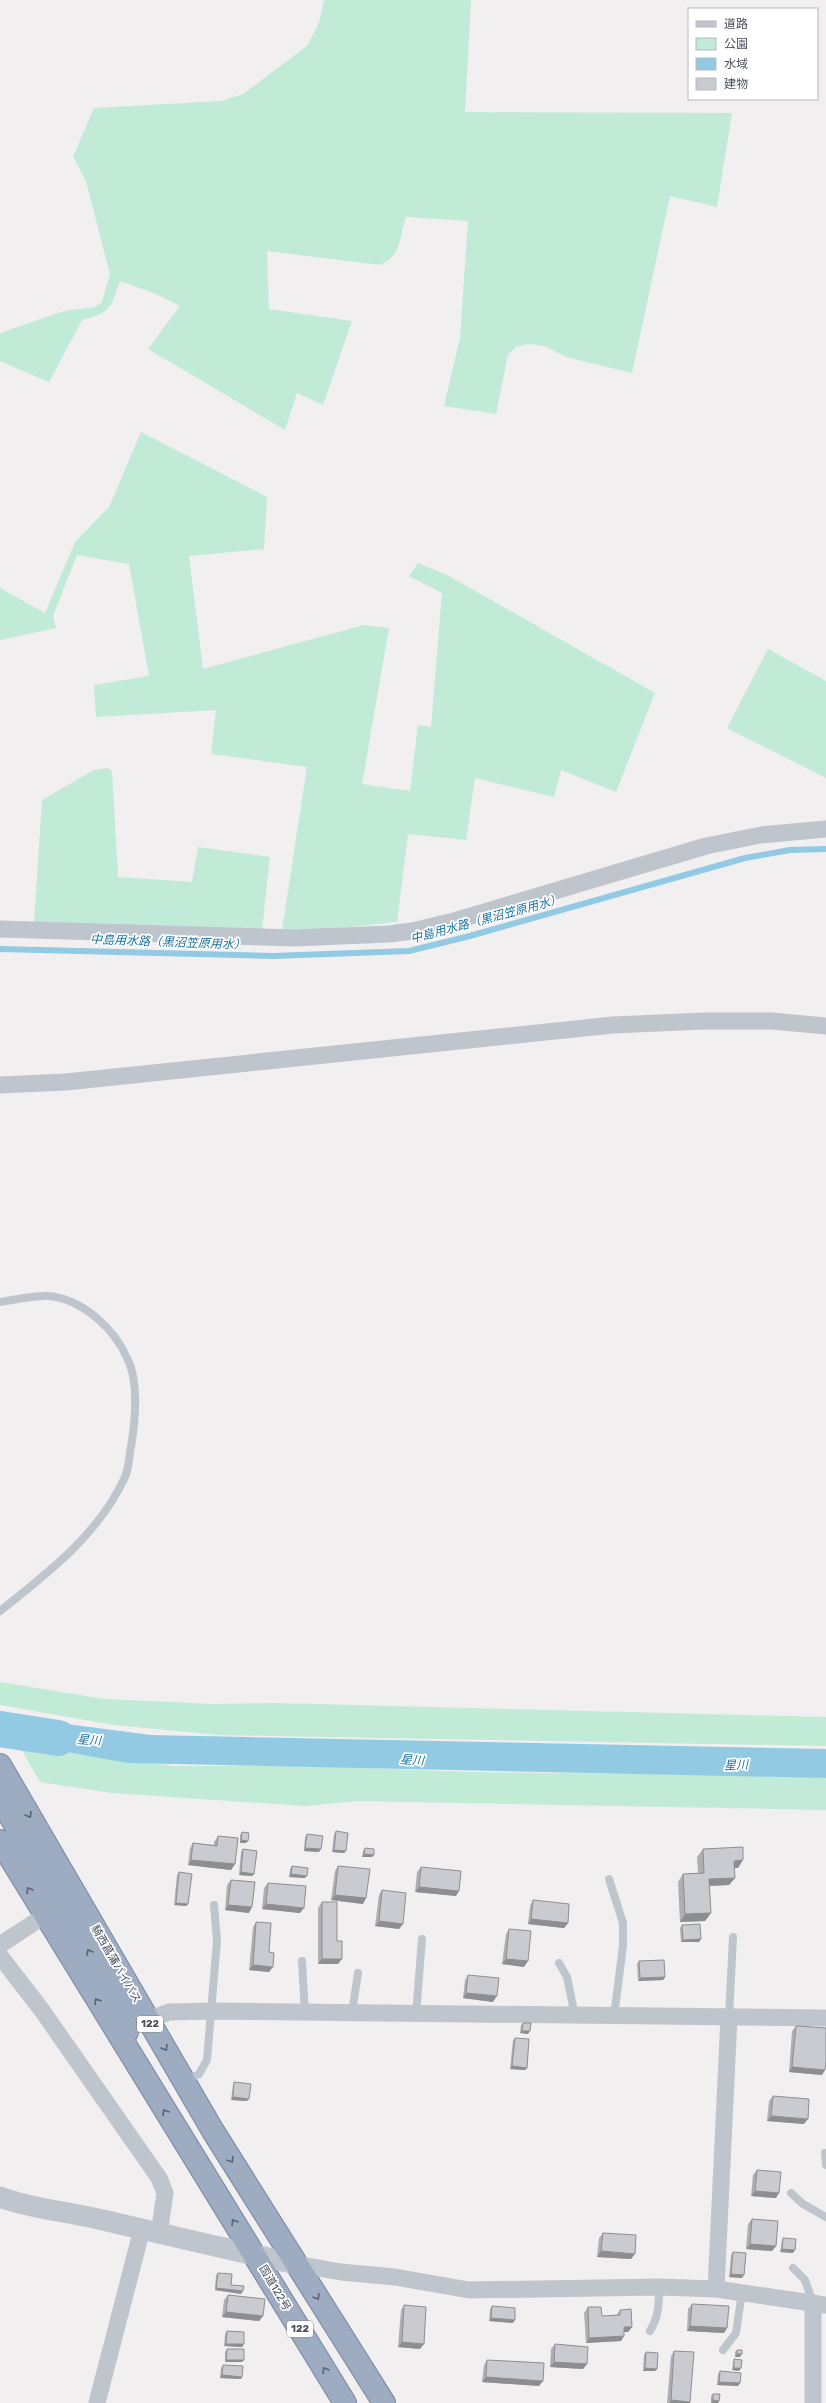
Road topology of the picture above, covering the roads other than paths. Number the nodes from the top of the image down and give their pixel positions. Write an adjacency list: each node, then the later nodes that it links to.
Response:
1 (826, 829): 2 (street)
2 (0, 929)
3 (826, 1026): 4 (street)
4 (0, 1085)
5 (0, 1302): 6 (lane)
6 (0, 1611)
7 (3, 1782): 27 (highway, 騎西菖蒲バイパス / 122, one-way to 27); 28 (highway, one-way to 7)
8 (0, 1841): 11 (highway, 122, one-way to 8)
9 (609, 1879): 24 (lane)
10 (214, 1905): 19 (lane)
11 (44, 1916): 14 (street); 28 (highway, 122, one-way to 11)
12 (732, 1937): 25 (lane)
13 (422, 1938): 22 (lane)
14 (0, 1945)
15 (0, 1956): 35 (street)
16 (302, 1961): 20 (lane)
17 (559, 1963): 23 (lane)
18 (358, 1972): 21 (lane)
19 (213, 2011): 20 (street); 27 (street); 29 (lane)
20 (305, 2014): 21 (street)
21 (352, 2014): 22 (street)
22 (416, 2014): 23 (street)
23 (575, 2016): 24 (street)
24 (614, 2016): 25 (street)
25 (729, 2017): 26 (street); 40 (street)
26 (826, 2018)
27 (148, 2020): 29 (highway, 騎西菖蒲バイパス / 122, one-way to 29)
28 (136, 2064): 36 (highway, 122, one-way to 28)
29 (184, 2081): 37 (highway, 騎西菖蒲バイパス / 122, one-way to 37)
30 (825, 2153): 31 (lane)
31 (826, 2165)
32 (791, 2193): 34 (lane)
33 (0, 2197): 35 (street)
34 (826, 2217)
35 (150, 2231): 36 (street); 45 (street)
36 (255, 2255): 37 (street); 46 (highway, 国道122号 / 122, one-way to 36)
37 (296, 2264): 39 (street); 47 (highway, 122, one-way to 47)
38 (793, 2268): 42 (lane)
39 (659, 2287): 40 (street); 43 (lane)
40 (716, 2289): 41 (street)
41 (742, 2292): 42 (street); 44 (lane)
42 (820, 2304): 48 (street)
43 (650, 2331)
44 (723, 2350)
45 (97, 2403)
46 (345, 2403)
47 (384, 2403)
48 (813, 2403)

